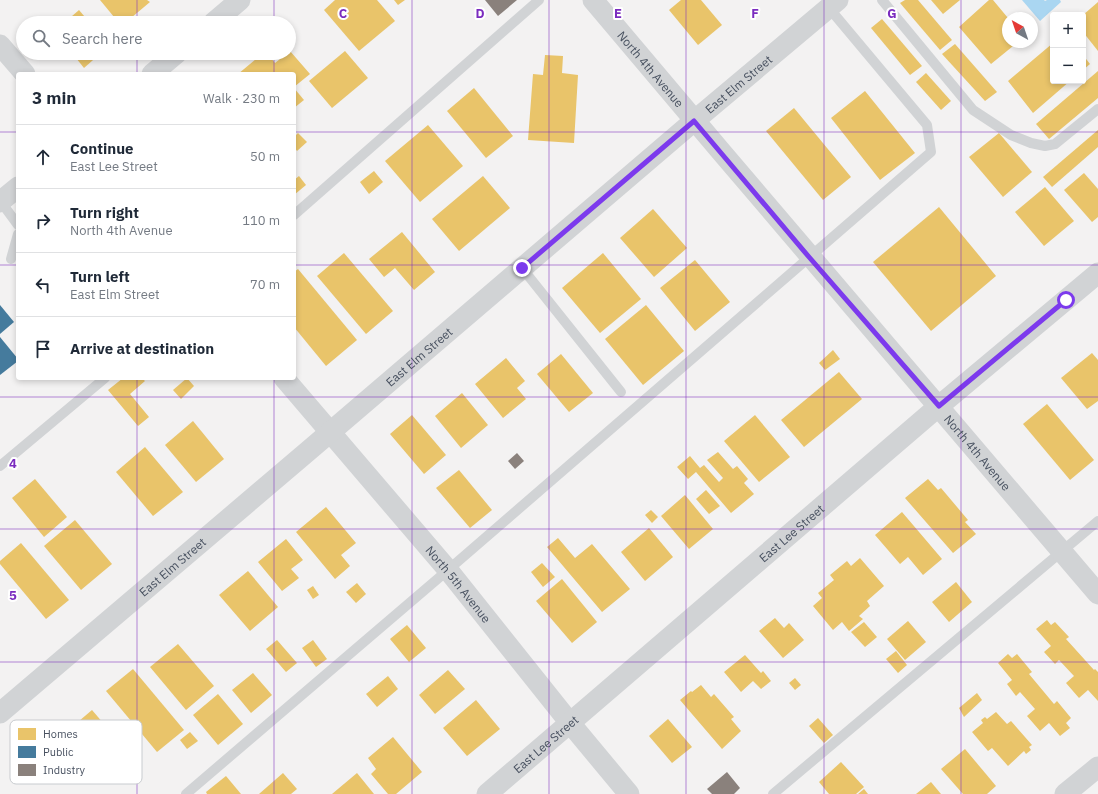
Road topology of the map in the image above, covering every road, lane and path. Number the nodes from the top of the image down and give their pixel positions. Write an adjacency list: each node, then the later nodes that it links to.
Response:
1 (240, 0): 6 (street)
2 (538, 0): 15 (lane)
3 (593, 0): 12 (street, North 4th Avenue)
4 (882, 0): 11 (lane)
5 (833, 4): 12 (street, East Elm Street); 18 (lane)
6 (221, 16)
7 (0, 45): 9 (street)
8 (169, 60): 10 (street)
9 (23, 72)
10 (154, 72)
11 (1098, 109)
12 (694, 121): 18 (street, North 4th Avenue); 20 (street, East Elm Street)
13 (16, 189): 14 (street)
14 (0, 202): 16 (lane)
15 (296, 213)
16 (16, 222)
17 (16, 241): 19 (lane)
18 (809, 257): 25 (street, North 4th Avenue); 30 (lane)
19 (11, 259)
20 (522, 268): 24 (lane); 26 (street, East Elm Street)
21 (1098, 273): 25 (street, East Lee Street)
22 (103, 380): 27 (lane)
23 (286, 380): 26 (street, North 5th Avenue)
24 (621, 392)
25 (939, 406): 29 (street, North 4th Avenue); 33 (street, East Lee Street)
26 (330, 432): 30 (street, North 5th Avenue); 32 (street, East Elm Street)
27 (0, 466)
28 (1098, 521): 29 (lane)
29 (1062, 551): 31 (street, North 4th Avenue); 38 (lane)
30 (448, 570): 33 (street, North 5th Avenue); 35 (lane)
31 (1098, 594)
32 (0, 712)
33 (570, 724): 36 (street, East Lee Street); 37 (street, North 5th Avenue)
34 (1098, 767): 39 (street)
35 (186, 794)
36 (487, 794)
37 (629, 794)
38 (773, 794)
39 (1065, 794)

